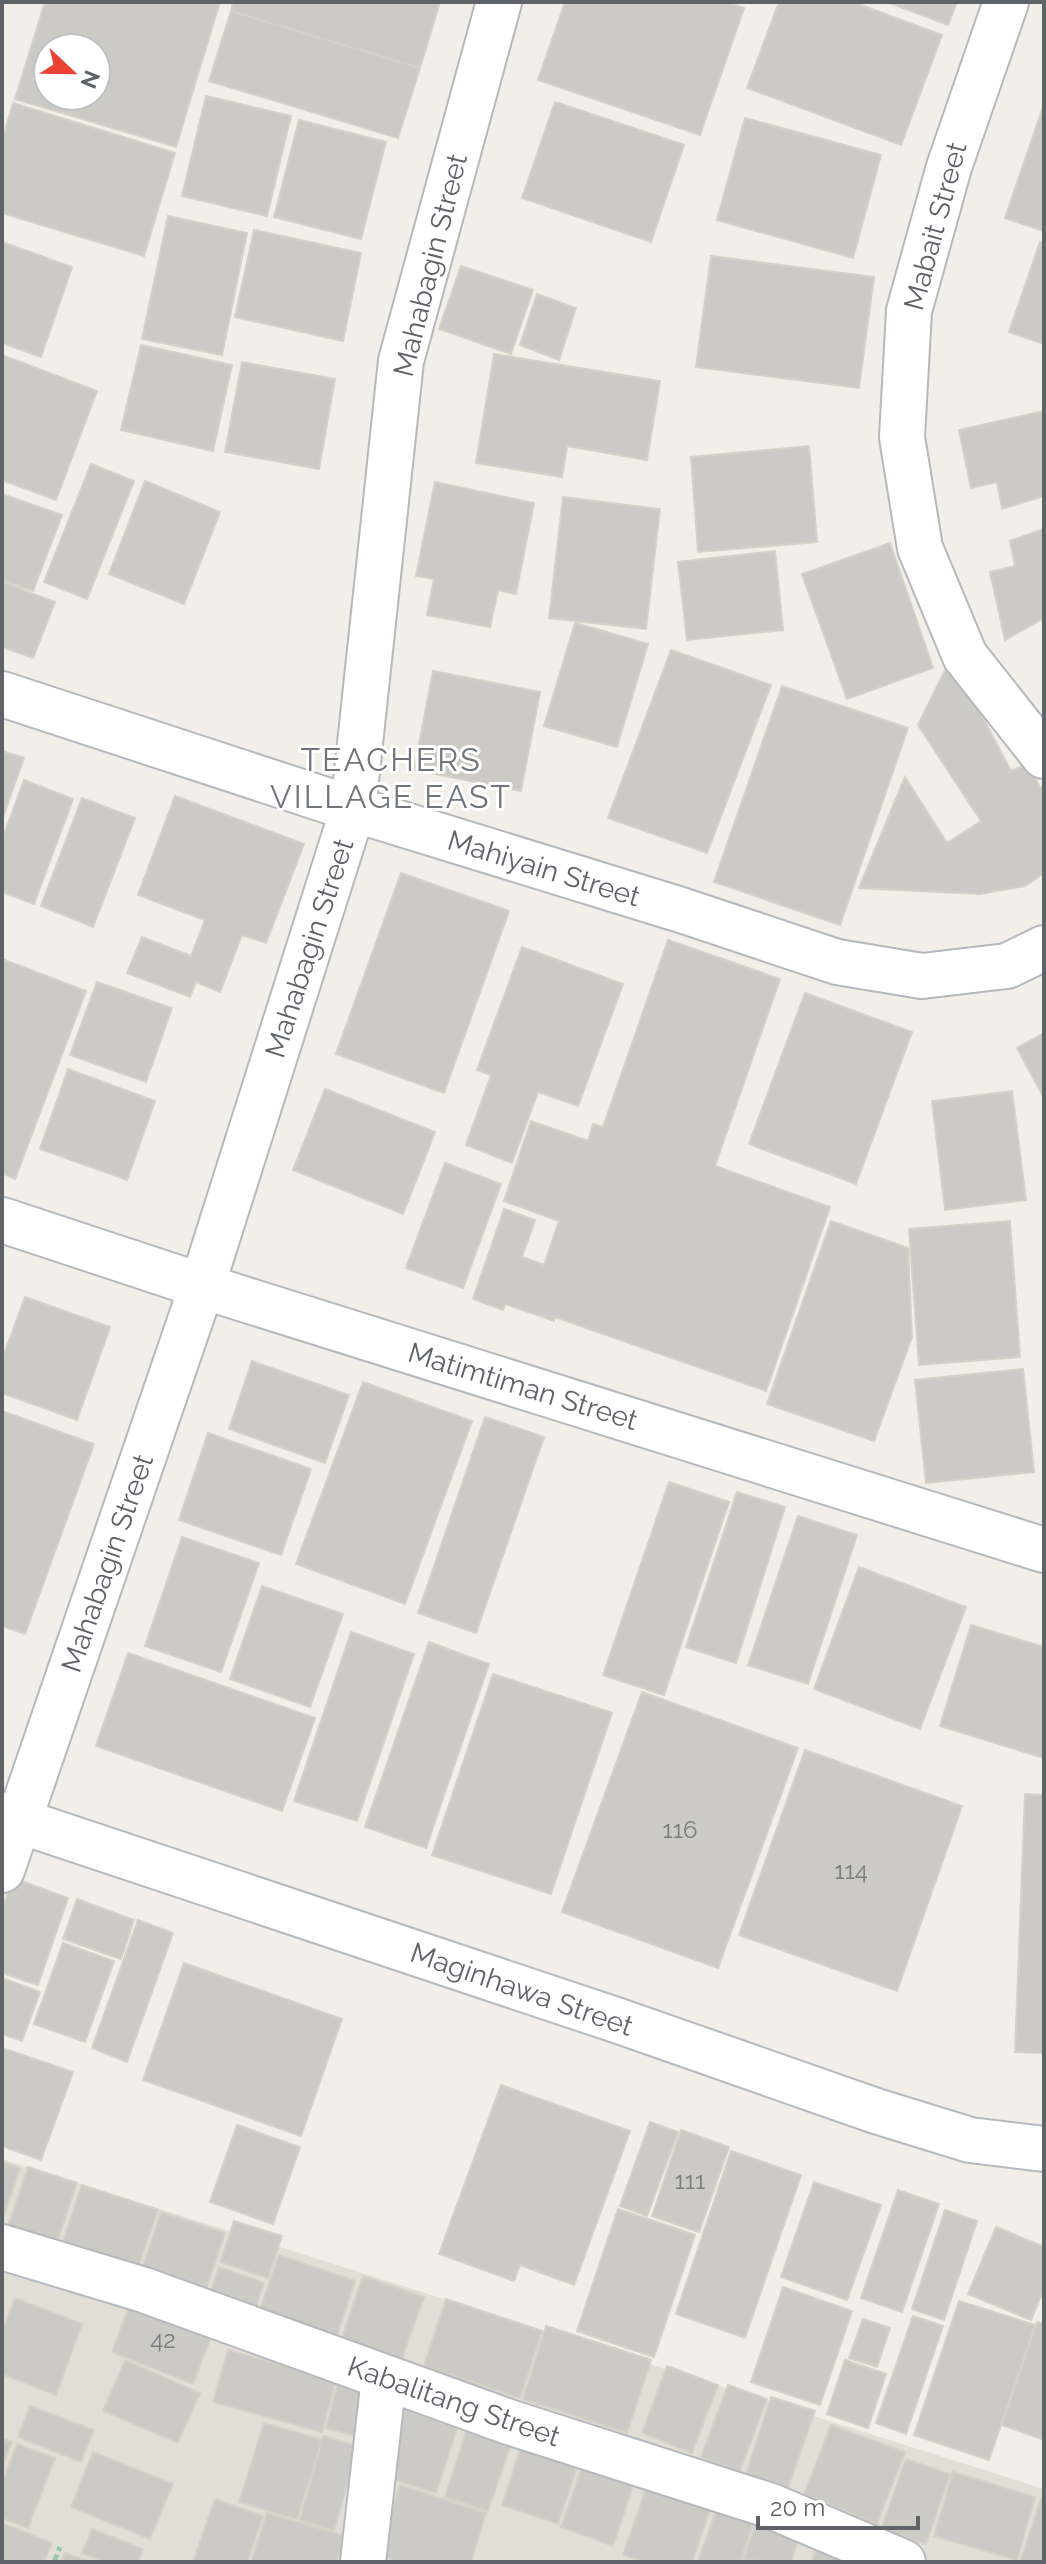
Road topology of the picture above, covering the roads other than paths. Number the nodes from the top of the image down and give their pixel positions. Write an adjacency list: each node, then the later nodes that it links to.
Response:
1 (499, 2): 5 (street, Mahabagin Street)
2 (1006, 2): 4 (street, Mabait Street)
3 (2, 694): 5 (street, Mahiyain Street)
4 (1044, 756)
5 (353, 809): 6 (street, Mahiyain Street); 8 (street, Mahabagin Street)
6 (1044, 948)
7 (2, 1220): 8 (street, Matimtiman Street)
8 (202, 1286): 9 (street, Matimtiman Street); 10 (street, Mahabagin Street)
9 (1044, 1550)
10 (10, 1818): 11 (street, Mahabagin Street); 12 (street, Maginhawa Street)
11 (2, 1870)
12 (1044, 2149)
13 (2, 2247): 14 (street, Kabalitang Street)
14 (384, 2378): 15 (street); 16 (street, Kabalitang Street)
15 (363, 2562)
16 (903, 2562)

